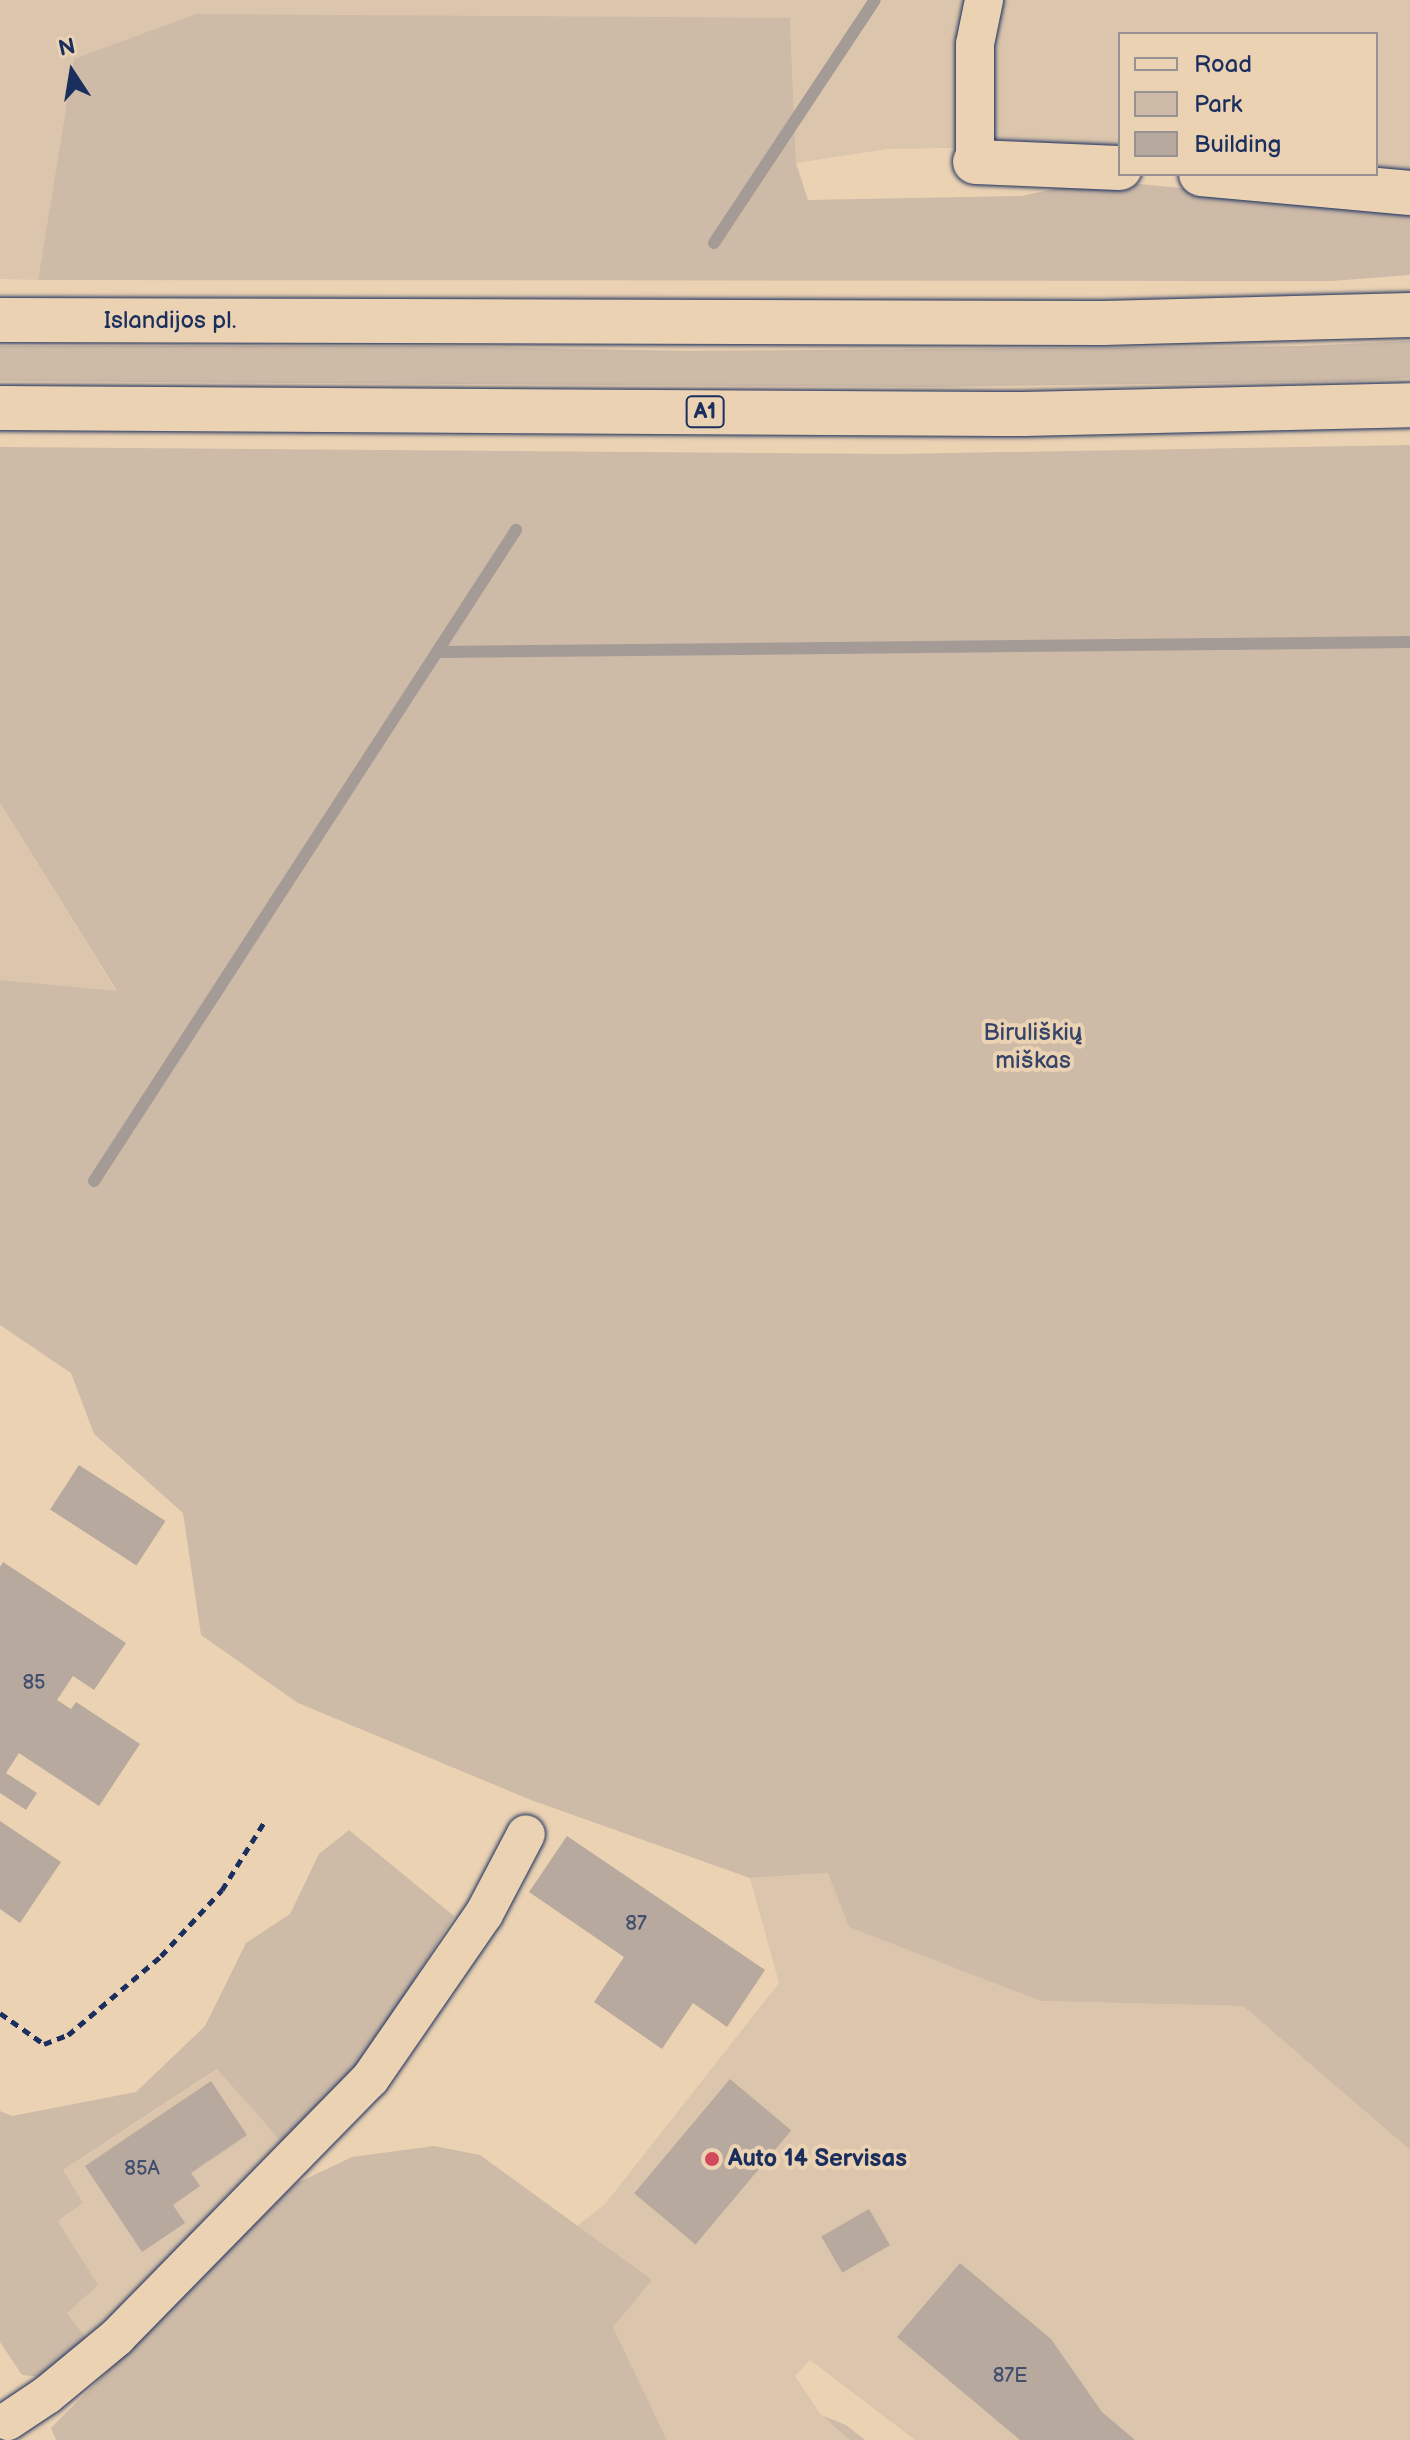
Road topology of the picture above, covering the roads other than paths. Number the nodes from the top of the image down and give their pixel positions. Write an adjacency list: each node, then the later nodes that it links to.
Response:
1 (984, 0): 2 (street)
2 (975, 162): 3 (highway)
3 (1118, 168)
4 (1223, 176): 5 (highway)
5 (1410, 193)
6 (1410, 315): 7 (highway, Islandijos pl.)
7 (0, 320)
8 (1410, 405): 9 (highway, A1)
9 (0, 408)
10 (526, 1834): 11 (street)
11 (9, 2423)

